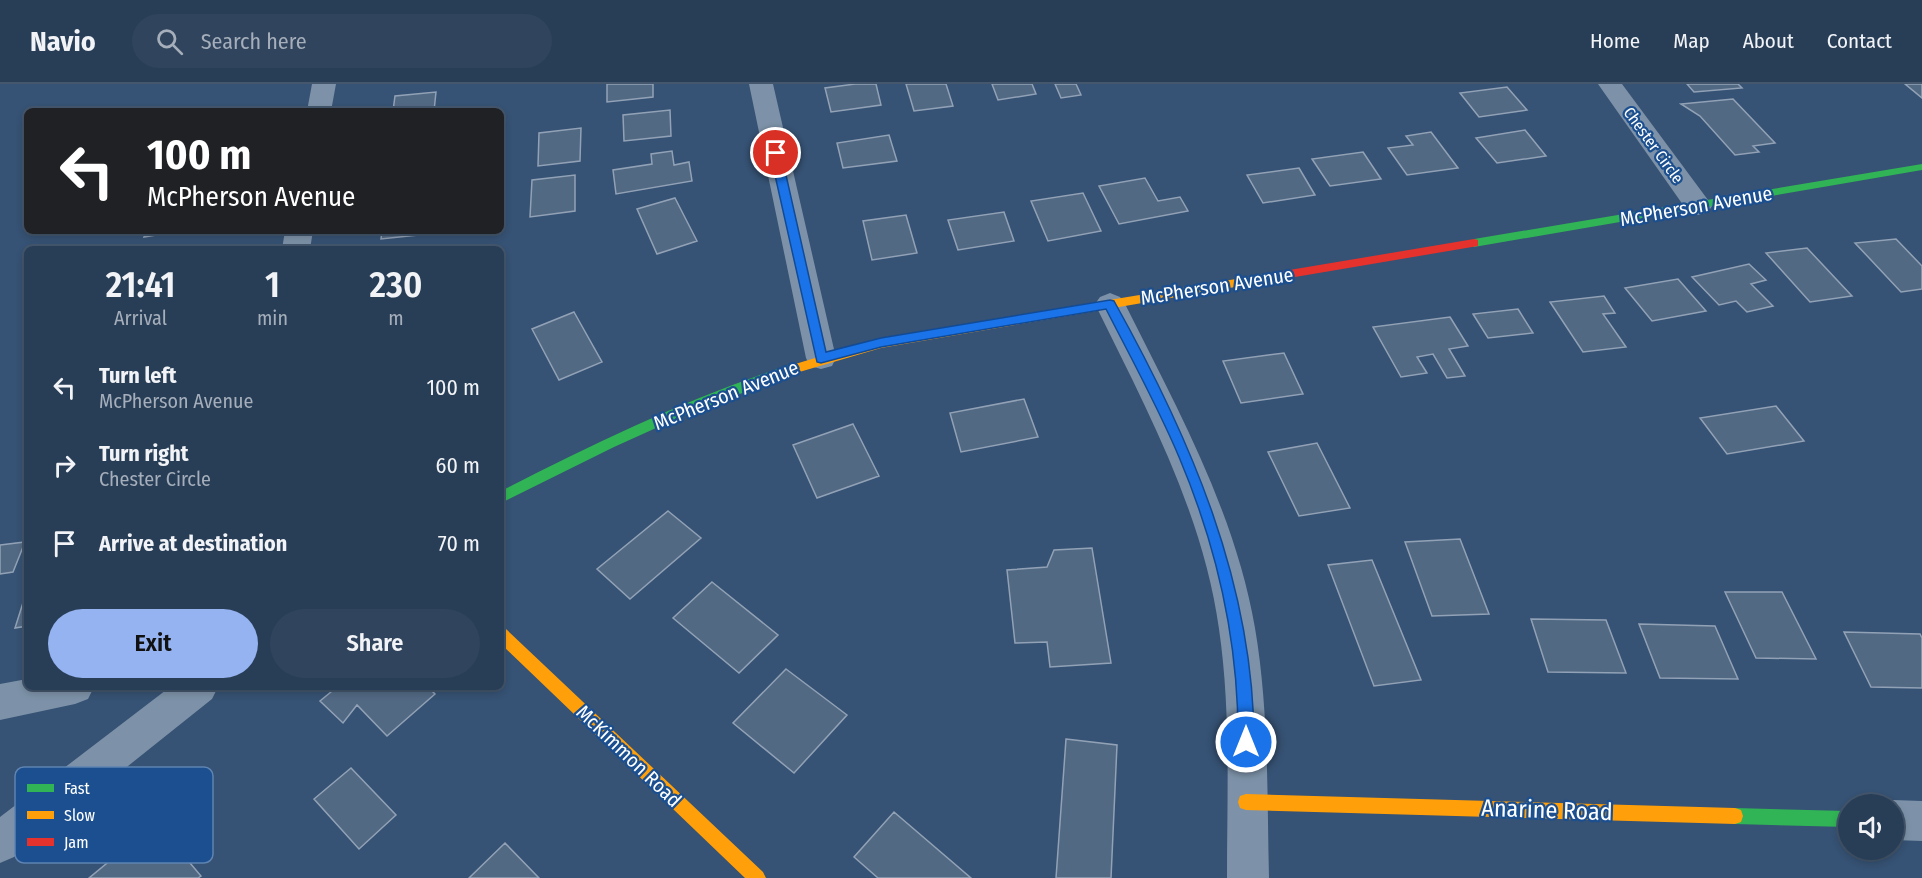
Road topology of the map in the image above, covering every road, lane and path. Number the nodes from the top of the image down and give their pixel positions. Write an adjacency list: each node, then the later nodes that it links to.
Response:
1 (324, 84): 4 (street)
2 (760, 84): 8 (street)
3 (1610, 84): 6 (street, Chester Circle)
4 (320, 108)
5 (1922, 167): 6 (street, McPherson Avenue)
6 (1698, 206): 7 (street, McPherson Avenue)
7 (1110, 304): 8 (street, McPherson Avenue); 15 (street)
8 (821, 358): 9 (street, McPherson Avenue)
9 (504, 495)
10 (504, 637): 21 (street, McKimmon Road)
11 (60, 690): 13 (street)
12 (195, 690): 14 (street)
13 (0, 702)
14 (97, 767)
15 (1246, 802): 16 (street, Anarine Road); 22 (street)
16 (1838, 819)
17 (1904, 820): 18 (street)
18 (1922, 821)
19 (15, 831): 20 (street)
20 (0, 843)
21 (758, 878)
22 (1248, 878)

